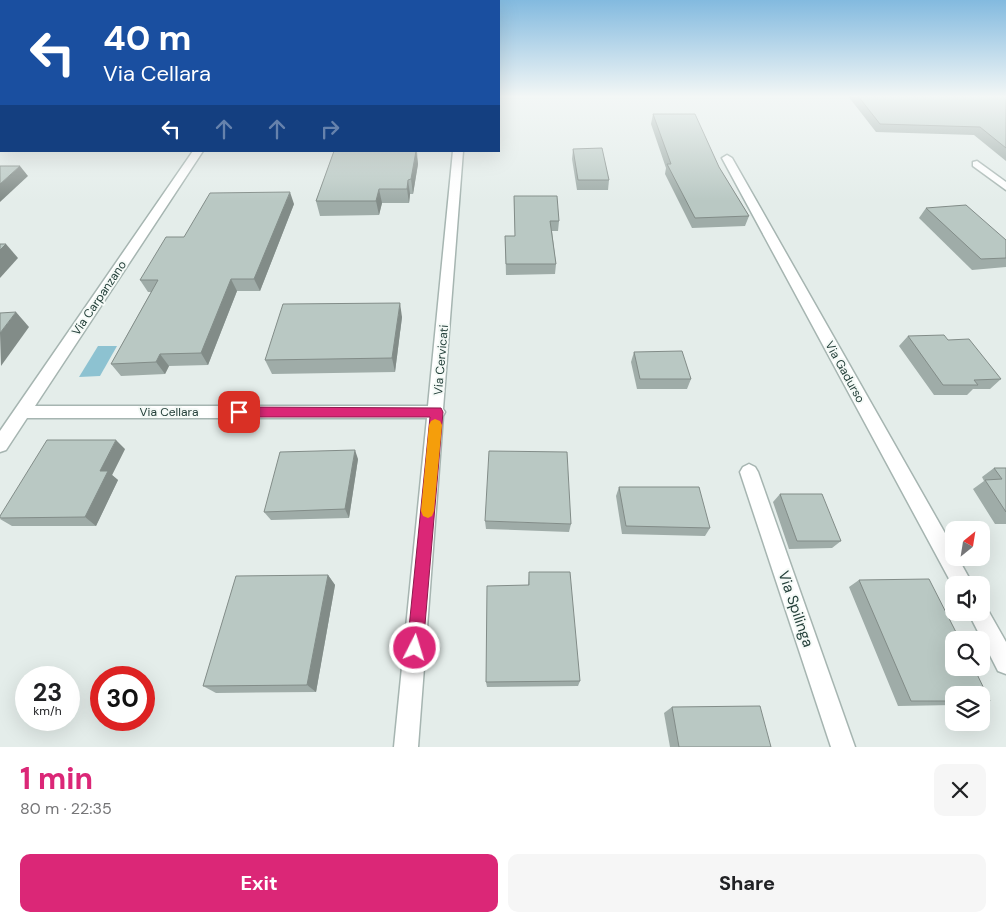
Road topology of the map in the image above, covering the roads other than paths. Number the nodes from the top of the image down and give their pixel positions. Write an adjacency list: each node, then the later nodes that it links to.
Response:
1 (197, 152): 6 (street, Via Carpanzano)
2 (458, 152): 7 (street, Via Cervicati)
3 (727, 158): 10 (street, Via Gadurso)
4 (977, 164): 5 (street)
5 (1006, 187)
6 (22, 412): 7 (street, Via Cellara); 8 (street, Via Carpanzano)
7 (436, 412): 13 (street, Via Cervicati)
8 (0, 445)
9 (749, 472): 14 (street, Via Spilinga)
10 (958, 576)
11 (983, 621): 12 (street)
12 (1006, 663)
13 (406, 747)
14 (843, 747)

